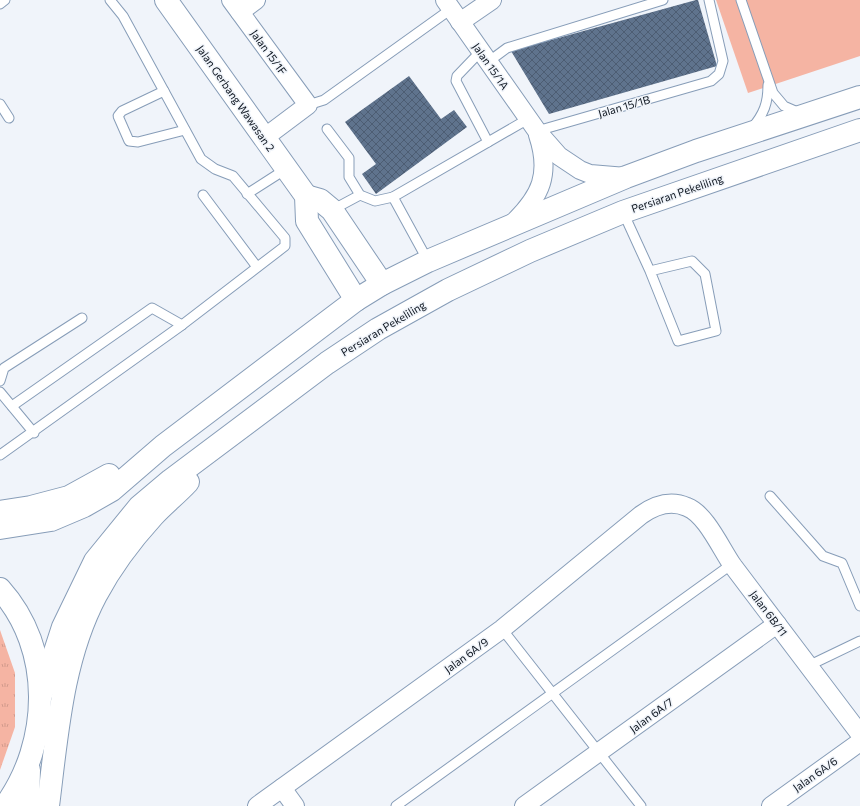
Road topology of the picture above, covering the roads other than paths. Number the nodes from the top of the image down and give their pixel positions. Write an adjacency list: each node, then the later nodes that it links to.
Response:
1 (5, 0): 9 (lane)
2 (110, 0): 14 (lane)
3 (166, 0): 25 (main road, Jalan Gerbang Wawasan 2)
4 (256, 0): 10 (street)
5 (492, 0): 11 (street)
6 (663, 0): 12 (lane)
7 (709, 0): 20 (lane, Jalan 15/1B)
8 (741, 0): 13 (lane)
9 (0, 4)
10 (236, 6): 17 (street, Jalan 15/1F)
11 (452, 10): 12 (street, Jalan 15/1A); 17 (lane)
12 (485, 56): 20 (street, Jalan 15/1A); 26 (lane)
13 (768, 80): 18 (lane); 24 (lane)
14 (164, 91): 21 (lane); 21 (lane)
15 (860, 97): 18 (main road)
16 (0, 104): 19 (lane)
17 (308, 105): 25 (street)
18 (806, 115): 24 (main road)
19 (9, 118)
20 (533, 125): 26 (lane, Jalan 15/1B); 28 (street, Jalan 15/1A); 36 (street, Jalan 15/1A)
21 (186, 130): 29 (lane)
22 (327, 130): 30 (lane)
23 (860, 130): 35 (main road, Persiaran Pekeliling)
24 (746, 135): 28 (main road)
25 (264, 138): 27 (main road, Jalan Gerbang Wawasan 2)
26 (488, 142): 33 (lane, Jalan 15/1B)
27 (286, 169): 29 (lane); 32 (main road, Jalan Gerbang Wawasan 2)
28 (626, 177): 36 (main road)
29 (247, 194): 38 (lane)
30 (360, 194): 33 (lane, Jalan 15/1B); 34 (lane)
31 (203, 195): 38 (lane)
32 (306, 196): 34 (main road); 41 (main road)
33 (393, 197): 37 (lane)
34 (332, 210): 40 (main road)
35 (623, 212): 39 (lane); 47 (main road, Persiaran Pekeliling)
36 (510, 227): 37 (main road)
37 (428, 261): 40 (main road)
38 (257, 267): 43 (lane)
39 (650, 271): 39 (lane)
40 (382, 284): 41 (main road)
41 (356, 300): 49 (main road)
42 (82, 318): 44 (lane)
43 (182, 325): 46 (lane); 48 (lane)
44 (0, 381)
45 (0, 392): 46 (lane)
46 (12, 406): 48 (lane)
47 (241, 429): 63 (main road, Persiaran Pekeliling); 71 (main road)
48 (34, 433): 50 (lane)
49 (163, 446): 53 (main road); 54 (main road)
50 (0, 455)
51 (770, 496): 57 (lane)
52 (672, 503): 55 (street, Jalan 6B/11); 59 (street, Jalan 6A/9)
53 (0, 512)
54 (0, 528)
55 (732, 564): 58 (street, Jalan 6B/11); 62 (lane)
56 (0, 589): 63 (main road)
57 (860, 606)
58 (777, 624): 61 (street, Jalan 6B/11); 66 (street, Jalan 6A/7)
59 (502, 629): 62 (lane); 68 (street, Jalan 6A/9)
60 (860, 641): 61 (lane)
61 (808, 666): 64 (street, Jalan 6B/11)
62 (552, 693): 66 (lane); 74 (lane)
63 (41, 695): 67 (main road)
64 (860, 734)
65 (860, 742): 77 (street, Jalan 6A/6)
66 (599, 752): 75 (street, Jalan 6A/7); 76 (lane)
67 (29, 765): 69 (main road); 70 (main road)
68 (282, 788): 72 (street, Jalan 6A/9); 73 (street)
69 (5, 806)
70 (28, 806)
71 (48, 806)
72 (257, 806)
73 (295, 806)
74 (396, 806)
75 (524, 806)
76 (641, 806)
77 (771, 806)

